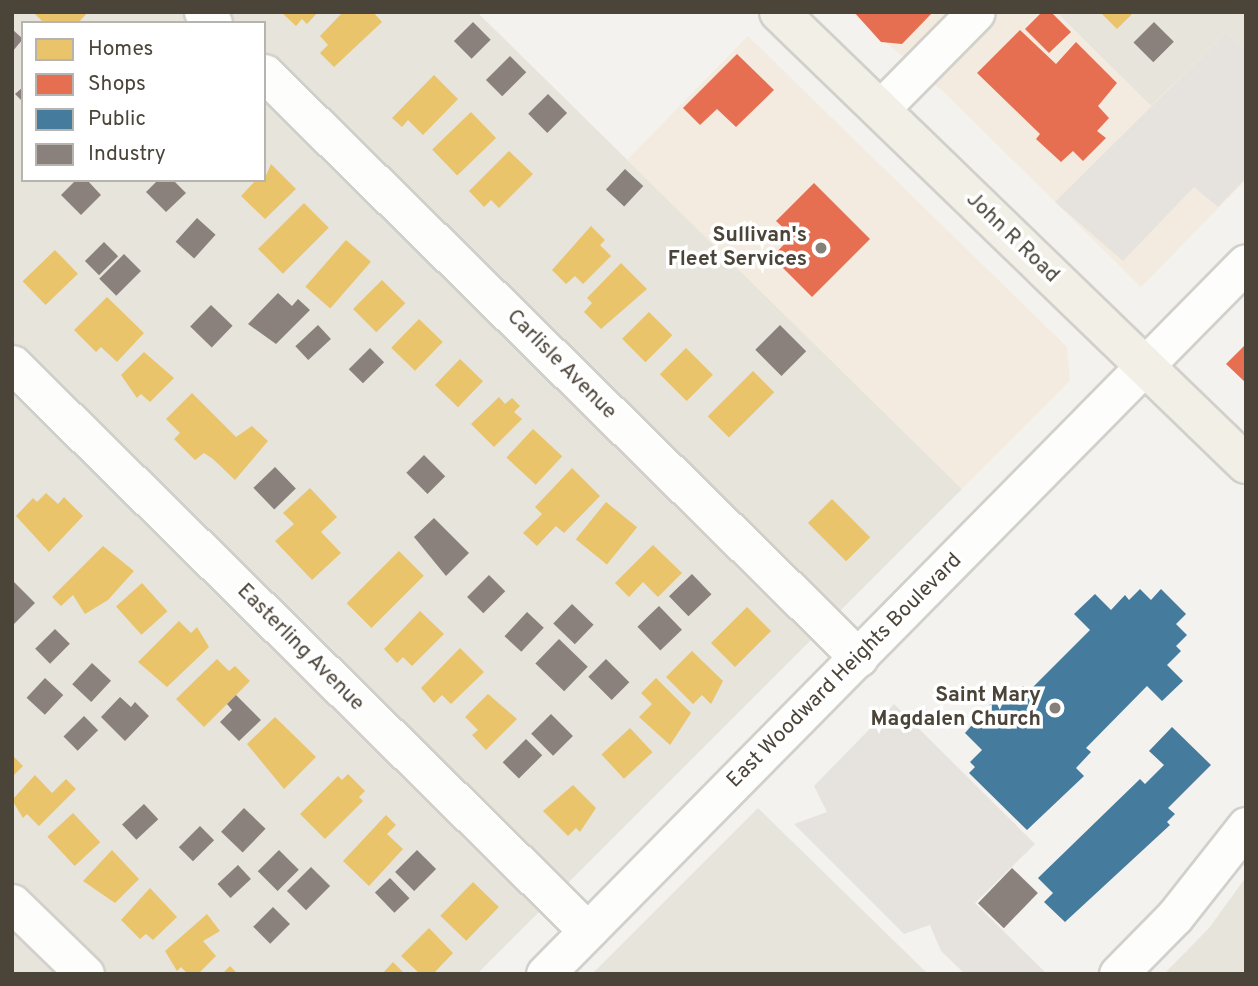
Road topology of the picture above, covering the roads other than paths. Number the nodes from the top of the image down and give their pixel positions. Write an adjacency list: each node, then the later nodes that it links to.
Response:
1 (779, 12): 4 (main road, John R Road)
2 (976, 12): 4 (street)
3 (266, 75): 9 (street, Carlisle Avenue)
4 (880, 109): 7 (main road, John R Road)
5 (1246, 263): 7 (street, East Woodward Heights Boulevard)
6 (12, 364): 12 (street, Easterling Avenue)
7 (1144, 367): 8 (main road, John R Road); 9 (street, East Woodward Heights Boulevard)
8 (1246, 464)
9 (859, 658): 12 (street, East Woodward Heights Boulevard)
10 (1246, 826): 15 (street)
11 (12, 903): 13 (street)
12 (587, 931): 14 (street, East Woodward Heights Boulevard)
13 (85, 974)
14 (545, 974)
15 (1118, 974)

